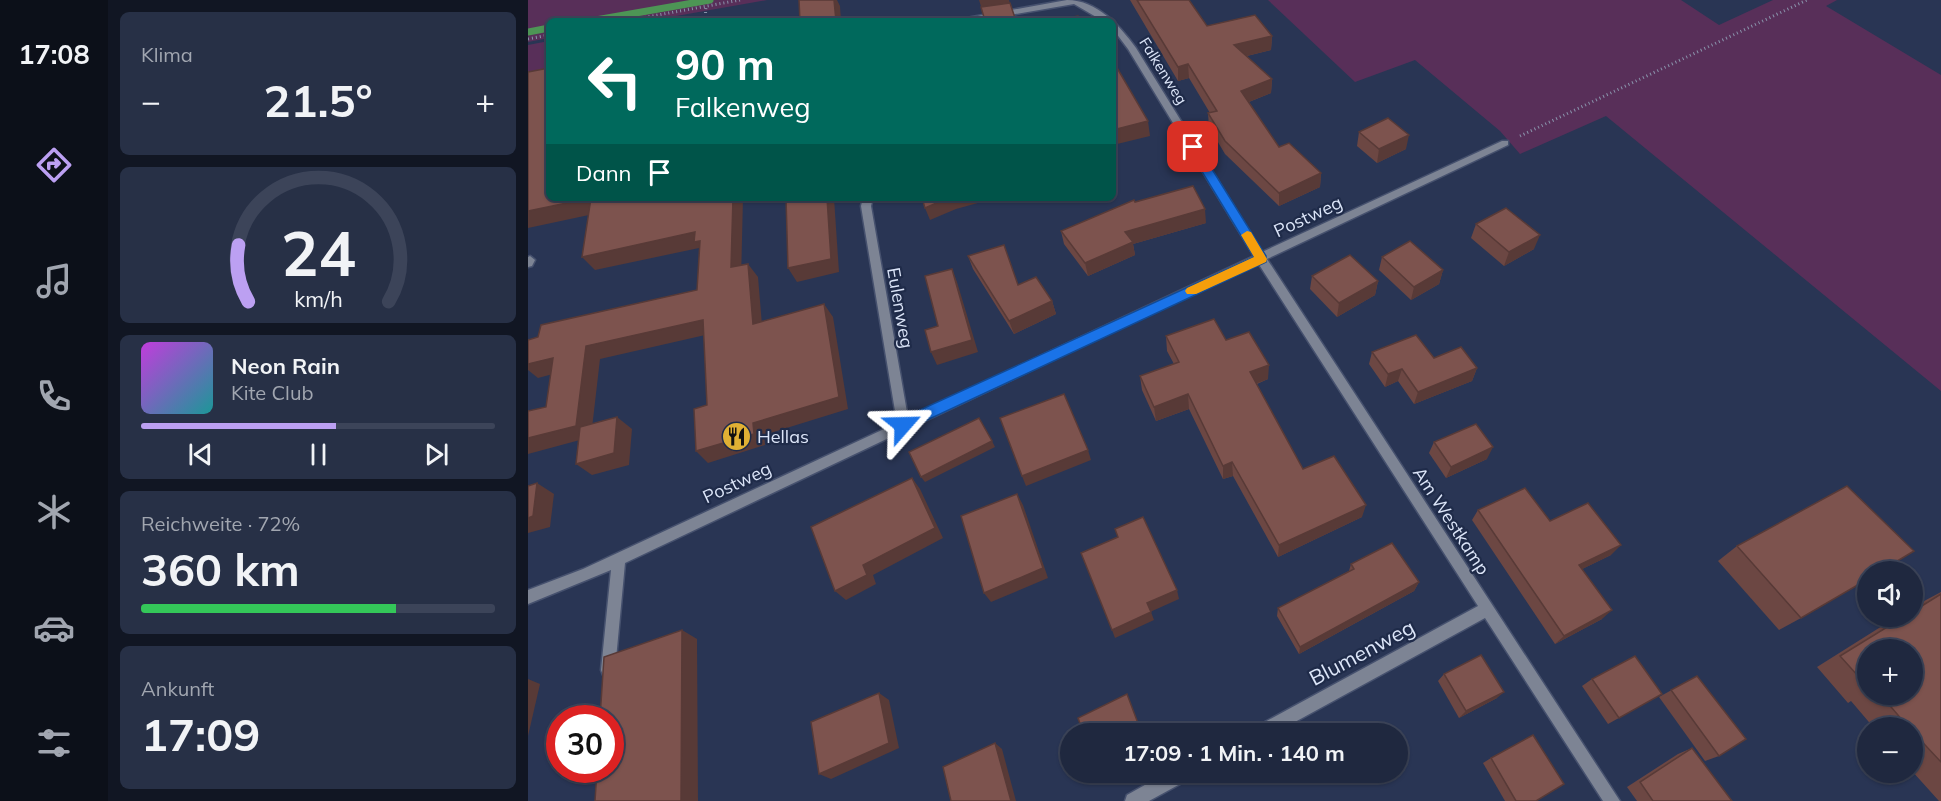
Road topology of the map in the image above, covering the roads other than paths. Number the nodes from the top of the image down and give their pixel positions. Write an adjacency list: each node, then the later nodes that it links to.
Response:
1 (1075, 1): 2 (street, Falkenweg); 3 (street, Falkenweg)
2 (978, 18)
3 (1104, 18)
4 (1116, 29): 7 (street, Falkenweg)
5 (1505, 143): 7 (street, Postweg)
6 (867, 201): 8 (street, Eulenweg)
7 (1262, 259): 8 (street, Postweg); 11 (street, Am Westkamp)
8 (903, 425): 9 (street, Postweg)
9 (619, 559): 10 (street, Postweg); 12 (street)
10 (528, 597)
11 (1487, 609): 13 (street, Blumenweg); 16 (street, Am Westkamp)
12 (607, 684)
13 (1277, 723)
14 (1165, 783): 15 (street)
15 (1133, 801)
16 (1612, 801)

